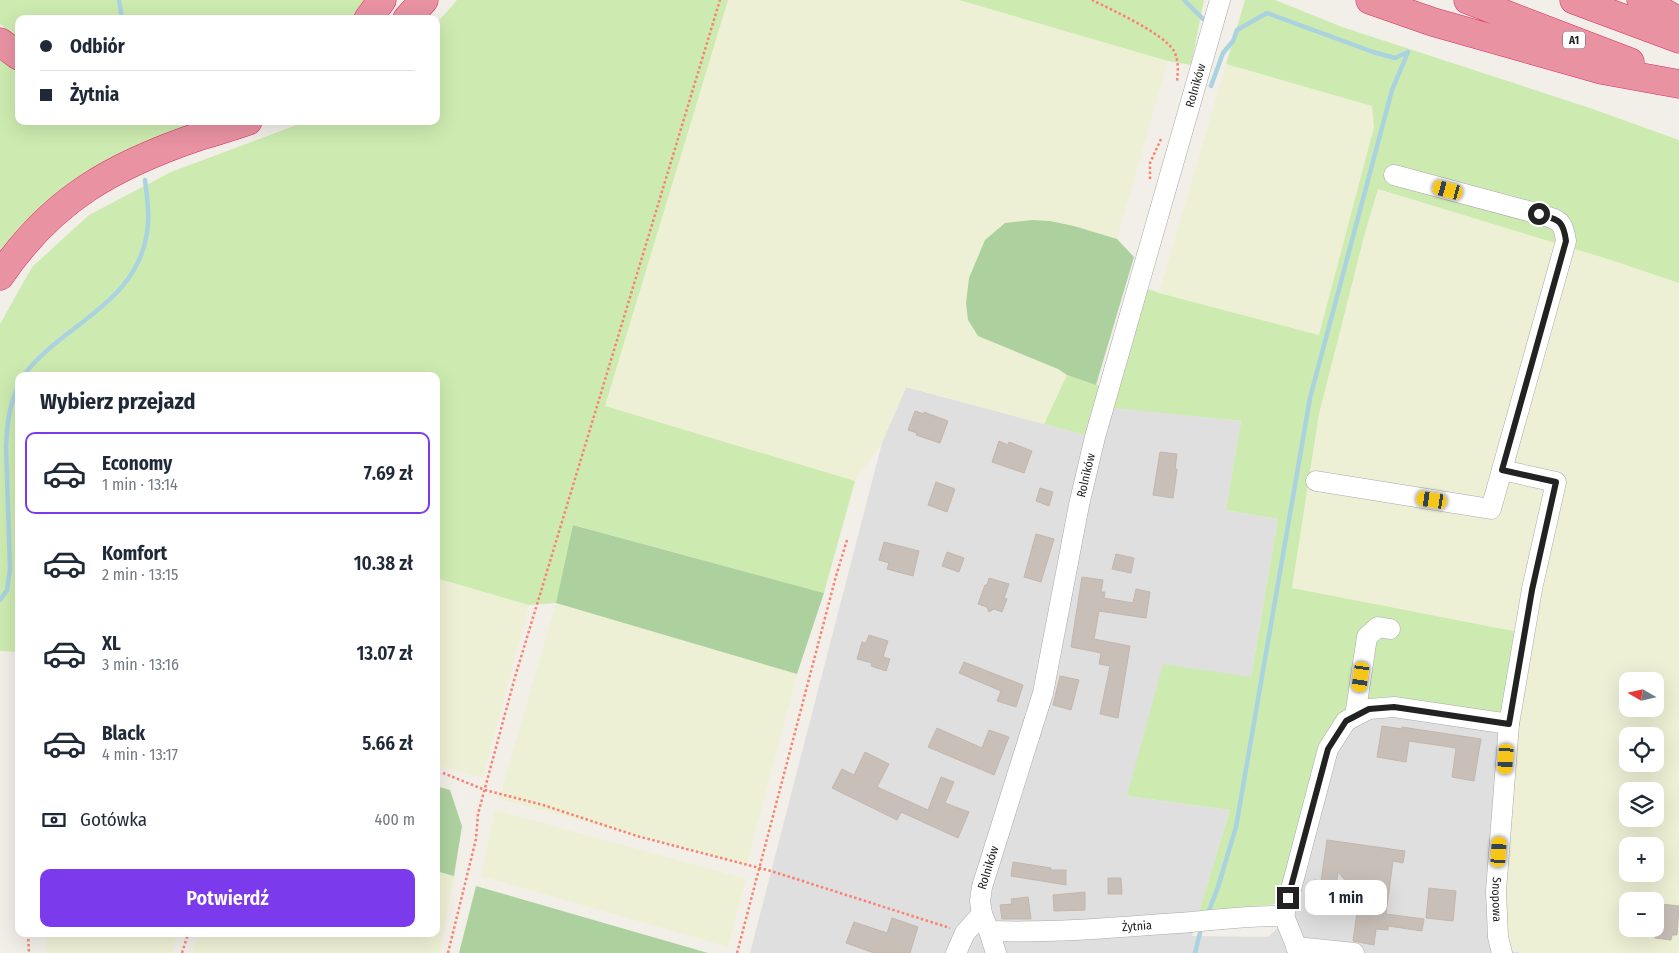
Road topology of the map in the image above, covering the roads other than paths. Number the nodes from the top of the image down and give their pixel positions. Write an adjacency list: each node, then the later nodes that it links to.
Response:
1 (382, 0): 8 (highway)
2 (424, 0): 9 (highway)
3 (1220, 0): 24 (street, Rolników)
4 (1370, 0): 14 (highway)
5 (1468, 0): 14 (highway, A1)
6 (1574, 0): 11 (highway)
7 (1641, 0): 10 (highway)
8 (371, 15)
9 (411, 15)
10 (1679, 21)
11 (1679, 39)
12 (0, 42): 13 (highway)
13 (15, 53)
14 (1679, 82)
15 (235, 125): 17 (highway)
16 (1394, 175): 18 (street)
17 (0, 276)
18 (1502, 470): 19 (street); 22 (street, Snopowa)
19 (1316, 481)
20 (1390, 629): 21 (street)
21 (1355, 716): 22 (street); 23 (street)
22 (1509, 724): 29 (street, Snopowa)
23 (1284, 916): 24 (street, Żytnia); 25 (street)
24 (986, 923): 26 (street); 27 (street, Rolników)
25 (1298, 950): 28 (street)
26 (956, 953)
27 (996, 953)
28 (1354, 953)
29 (1502, 953)

